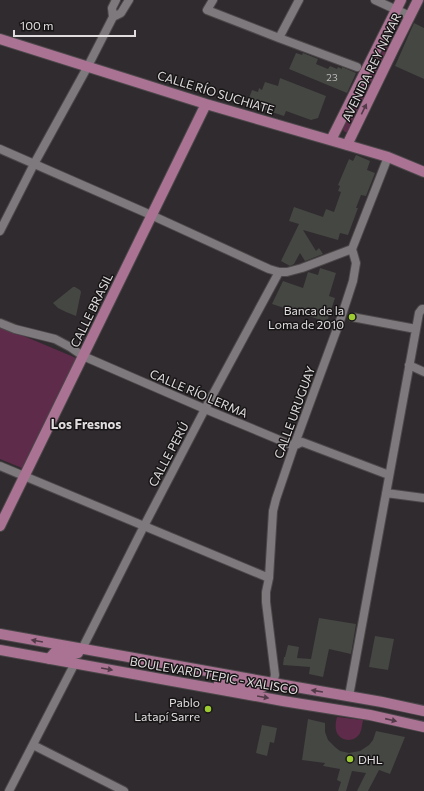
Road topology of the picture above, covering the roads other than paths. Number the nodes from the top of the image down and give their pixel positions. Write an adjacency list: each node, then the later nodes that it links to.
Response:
1 (116, 0): 10 (street)
2 (129, 0): 10 (street)
3 (213, 0): 11 (street)
4 (299, 0): 11 (street)
5 (375, 0): 8 (street)
6 (401, 0): 8 (main road, AVENIDA REY NAYAR)
7 (418, 0): 9 (main road, AVENIDA REY NAYAR)
8 (396, 10): 9 (street); 13 (main road, AVENIDA REY NAYAR)
9 (410, 16): 14 (main road, AVENIDA REY NAYAR)
10 (113, 17): 15 (street)
11 (279, 38): 16 (street)
12 (0, 39): 15 (main road, CALLE RÍO SUCHIATE)
13 (380, 41): 14 (main road); 18 (main road, AVENIDA REY NAYAR)
14 (394, 48): 19 (main road, AVENIDA REY NAYAR, one-way to 14)
15 (88, 66): 17 (main road, CALLE RÍO SUCHIATE); 22 (street)
16 (357, 66)
17 (206, 104): 18 (main road, CALLE RÍO SUCHIATE); 24 (main road, CALLE BRASIL)
18 (331, 140): 19 (main road, CALLE RÍO SUCHIATE)
19 (347, 145): 21 (main road, CALLE RÍO SUCHIATE)
20 (0, 149): 22 (street)
21 (388, 157): 23 (main road, CALLE RÍO SUCHIATE); 26 (street)
22 (34, 164): 24 (street); 25 (street)
23 (424, 172)
24 (151, 215): 27 (street); 32 (main road, CALLE BRASIL)
25 (0, 231)
26 (352, 249): 27 (street); 36 (street, CALLE URUGUAY)
27 (278, 272): 35 (street, CALLE PERÚ)
28 (423, 309): 31 (street)
29 (352, 317): 31 (street)
30 (0, 323): 32 (street, CALLE RÍO LERMA)
31 (416, 329): 33 (street)
32 (83, 356): 35 (street, CALLE RÍO LERMA); 39 (main road, CALLE BRASIL)
33 (409, 365): 34 (street); 38 (street)
34 (424, 372)
35 (205, 409): 36 (street, CALLE RÍO LERMA); 43 (street, CALLE PERÚ)
36 (294, 446): 38 (street, CALLE RÍO LERMA); 44 (street, CALLE URUGUAY)
37 (0, 466): 39 (street)
38 (390, 475): 40 (street)
39 (25, 476): 42 (main road, CALLE BRASIL); 43 (street)
40 (386, 493): 41 (street); 53 (street)
41 (424, 498)
42 (0, 526)
43 (144, 526): 44 (street); 46 (street, CALLE PERÚ)
44 (269, 578): 52 (street, CALLE URUGUAY)
45 (1, 636): 46 (main road, BOULEVARD TEPIC - XALISCO, one-way to 45)
46 (82, 649): 48 (main road); 49 (main road, BOULEVARD TEPIC - XALISCO)
47 (0, 650): 48 (main road, BOULEVARD TEPIC - XALISCO)
48 (49, 659): 50 (main road, BOULEVARD TEPIC - XALISCO)
49 (142, 660): 50 (main road); 52 (main road, BOULEVARD TEPIC - XALISCO)
50 (74, 663): 51 (main road, BOULEVARD TEPIC - XALISCO, one-way to 51); 58 (street)
51 (194, 684): 52 (main road); 55 (main road, BOULEVARD TEPIC - XALISCO, one-way to 55)
52 (273, 684): 53 (main road, BOULEVARD TEPIC - XALISCO, one-way to 52)
53 (349, 696): 54 (main road, BOULEVARD TEPIC - XALISCO)
54 (382, 702): 55 (main road); 56 (main road, BOULEVARD TEPIC - XALISCO)
55 (333, 709): 57 (main road, BOULEVARD TEPIC - XALISCO, one-way to 57)
56 (424, 711)
57 (424, 726)
58 (33, 745): 59 (street); 60 (street)
59 (9, 791)
60 (124, 791)

